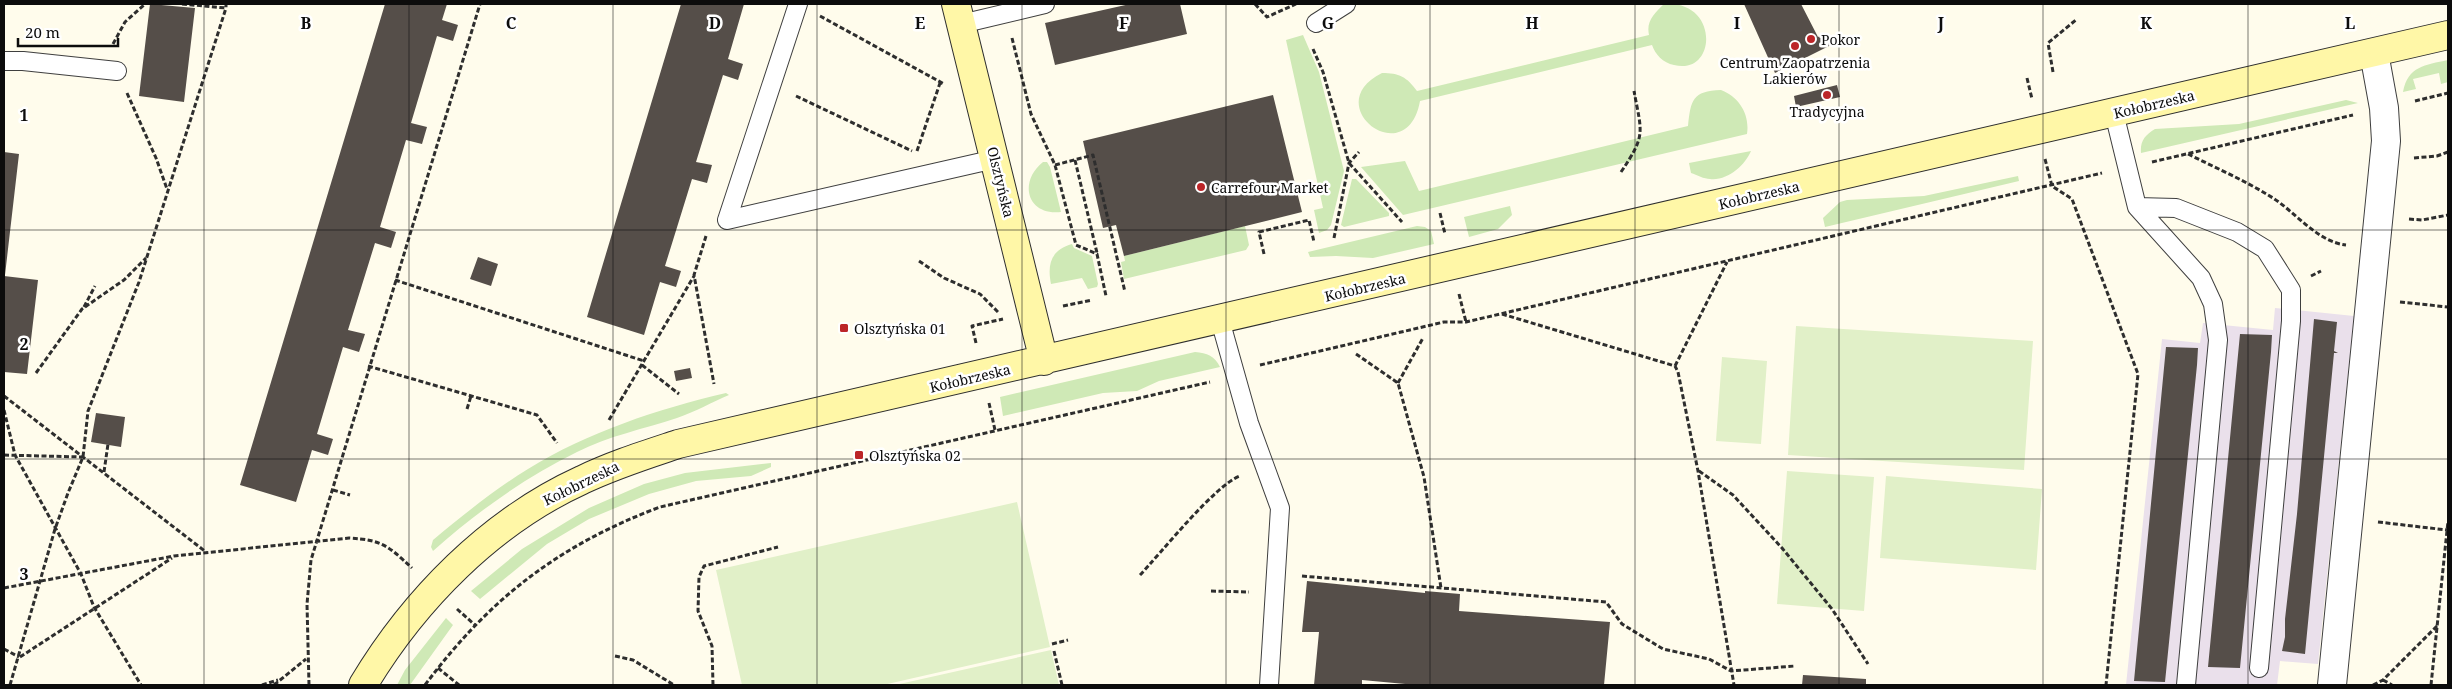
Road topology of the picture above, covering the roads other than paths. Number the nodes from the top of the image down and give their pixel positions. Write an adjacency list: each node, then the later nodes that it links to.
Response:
1 (798, 4): 11 (lane)
2 (1045, 4): 4 (lane)
3 (1346, 4): 5 (lane)
4 (959, 14): 11 (street, Olsztyńska)
5 (1316, 23)
6 (2448, 35): 7 (street, Kołobrzeska)
7 (2374, 53): 10 (street, Kołobrzeska); 19 (street)
8 (4, 61): 9 (lane)
9 (117, 71)
10 (2114, 113): 12 (lane); 13 (street, Kołobrzeska)
11 (996, 159): 14 (street, Olsztyńska)
12 (2137, 207): 15 (lane); 18 (lane)
13 (1220, 320): 14 (street, Kołobrzeska); 17 (lane)
14 (1044, 361): 16 (street, Kołobrzeska)
15 (2259, 668)
16 (363, 685)
17 (1268, 685)
18 (2186, 685)
19 (2332, 685)

